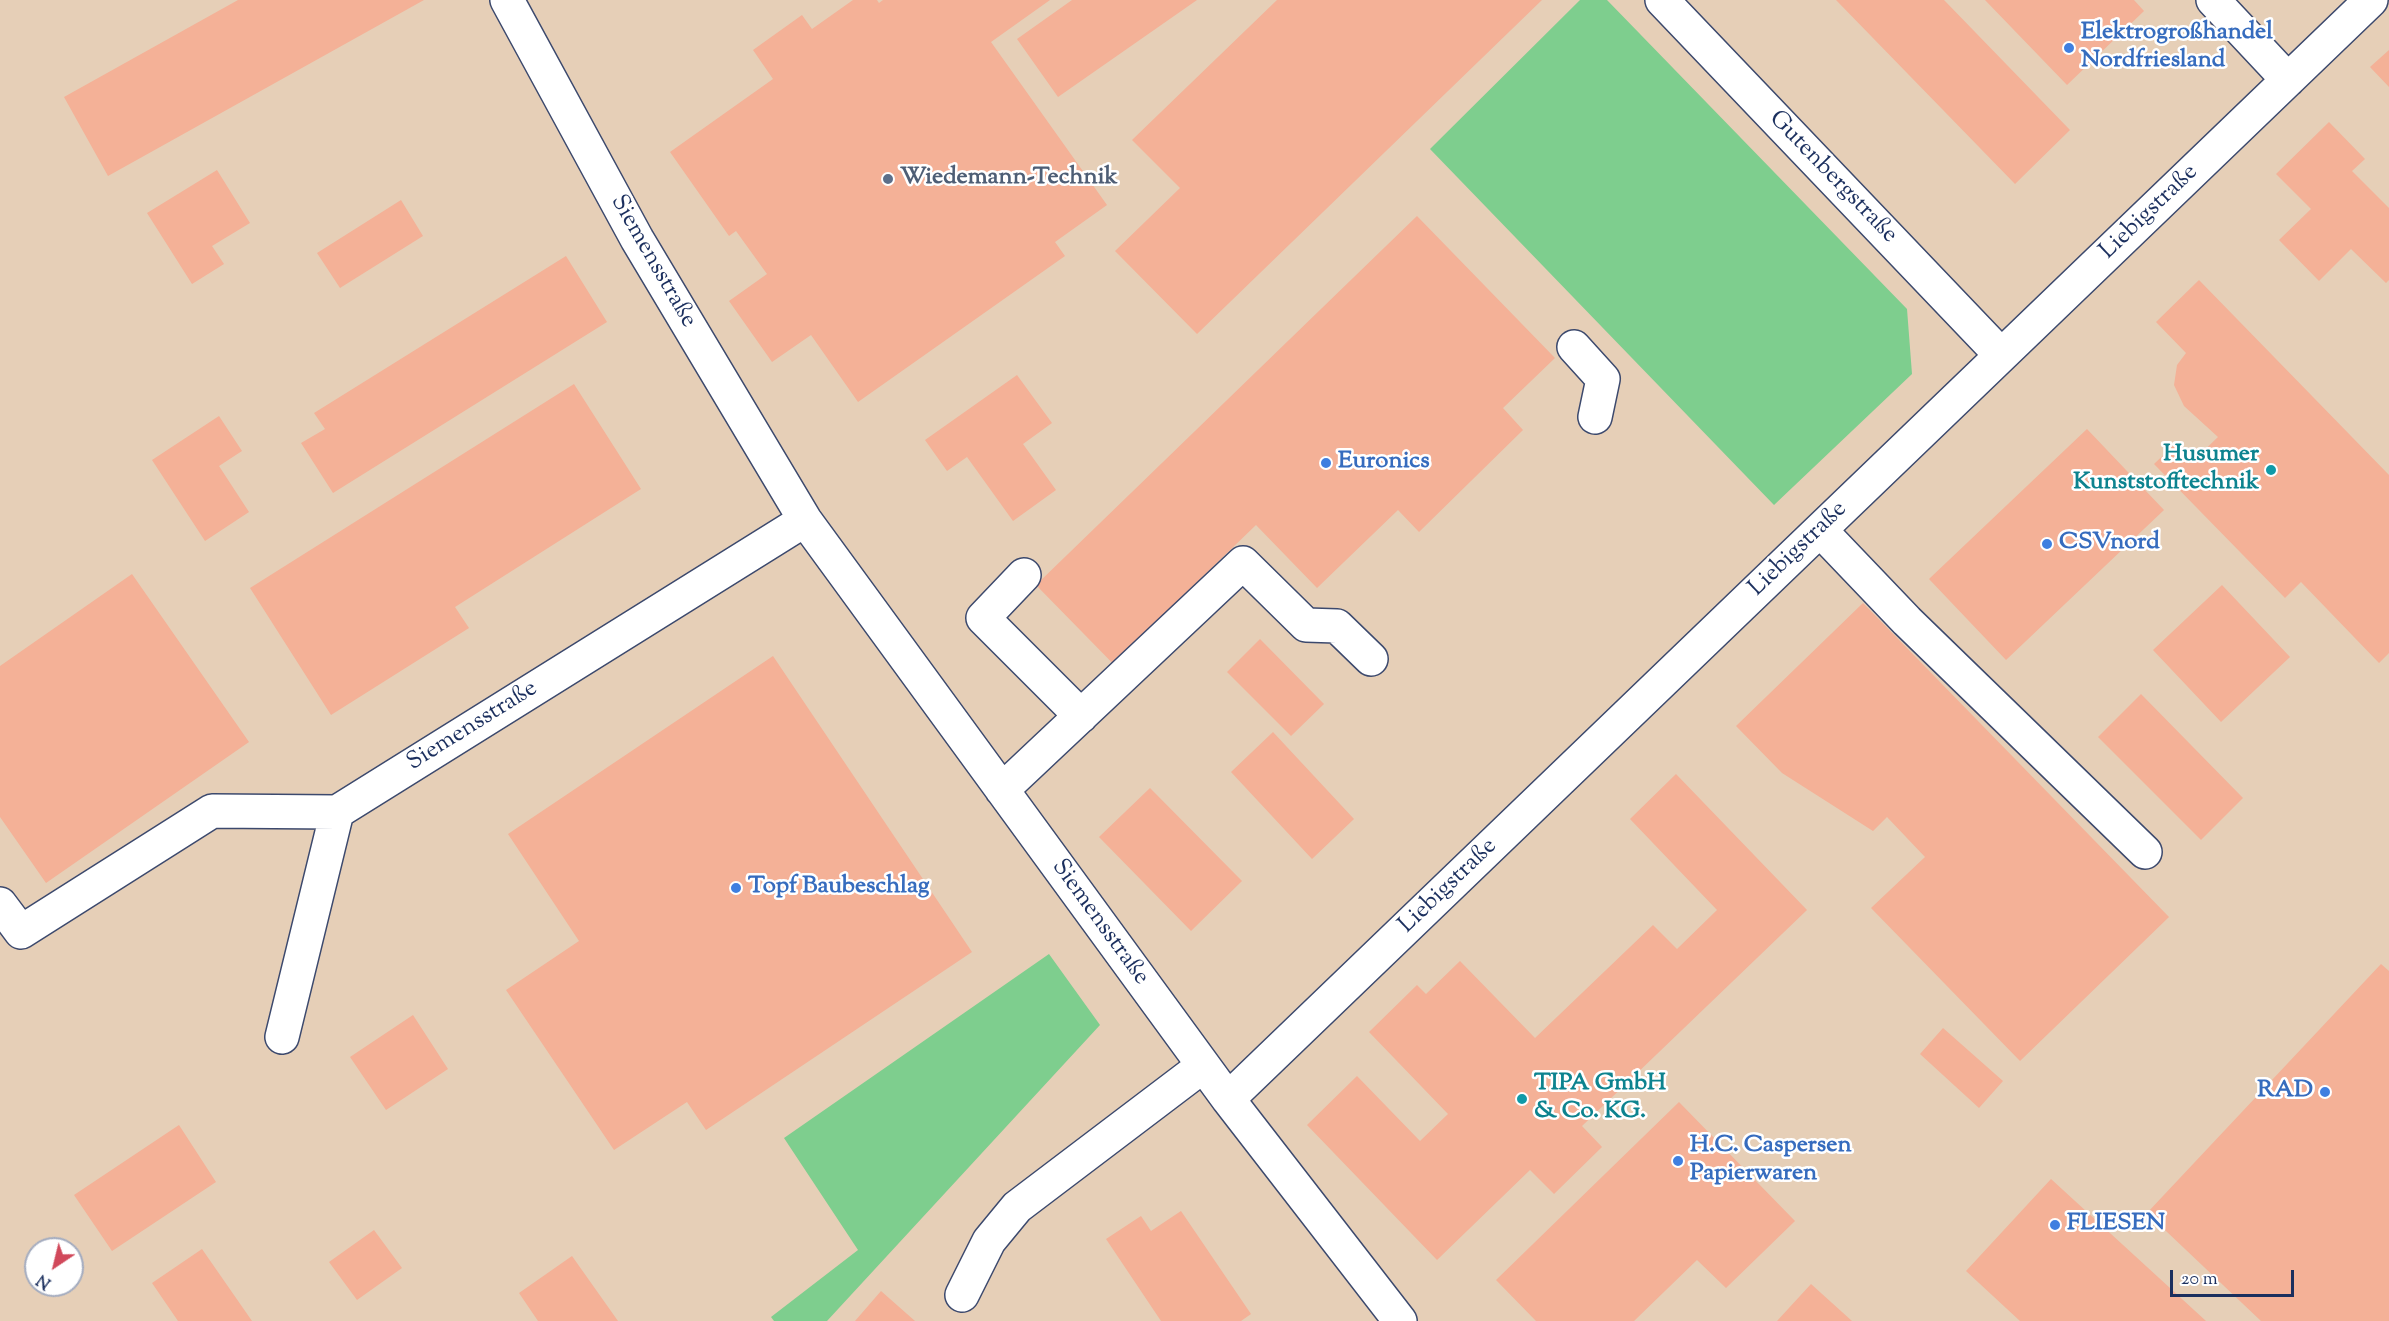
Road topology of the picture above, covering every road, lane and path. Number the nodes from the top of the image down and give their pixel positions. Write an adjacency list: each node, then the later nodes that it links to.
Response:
1 (507, 0): 9 (street, Siemensstraße)
2 (1662, 0): 7 (street, Gutenbergstraße)
3 (2213, 0): 5 (street)
4 (2371, 0): 5 (street, Liebigstraße)
5 (2288, 80): 7 (street, Liebigstraße)
6 (1574, 347): 8 (street)
7 (2001, 356): 10 (street, Liebigstraße)
8 (1594, 417)
9 (805, 520): 14 (street, Siemensstraße); 15 (street, Siemensstraße)
10 (1820, 530): 16 (street); 20 (street, Liebigstraße)
11 (1024, 575): 13 (street)
12 (1371, 658): 13 (street)
13 (1081, 716): 14 (street)
14 (1002, 790): 19 (street, Siemensstraße)
15 (337, 812): 17 (street); 18 (street)
16 (2145, 852)
17 (0, 904)
18 (282, 1037)
19 (1203, 1066): 20 (street, Siemensstraße); 21 (street)
20 (1227, 1100): 22 (street, Siemensstraße)
21 (962, 1295)
22 (1400, 1321)

